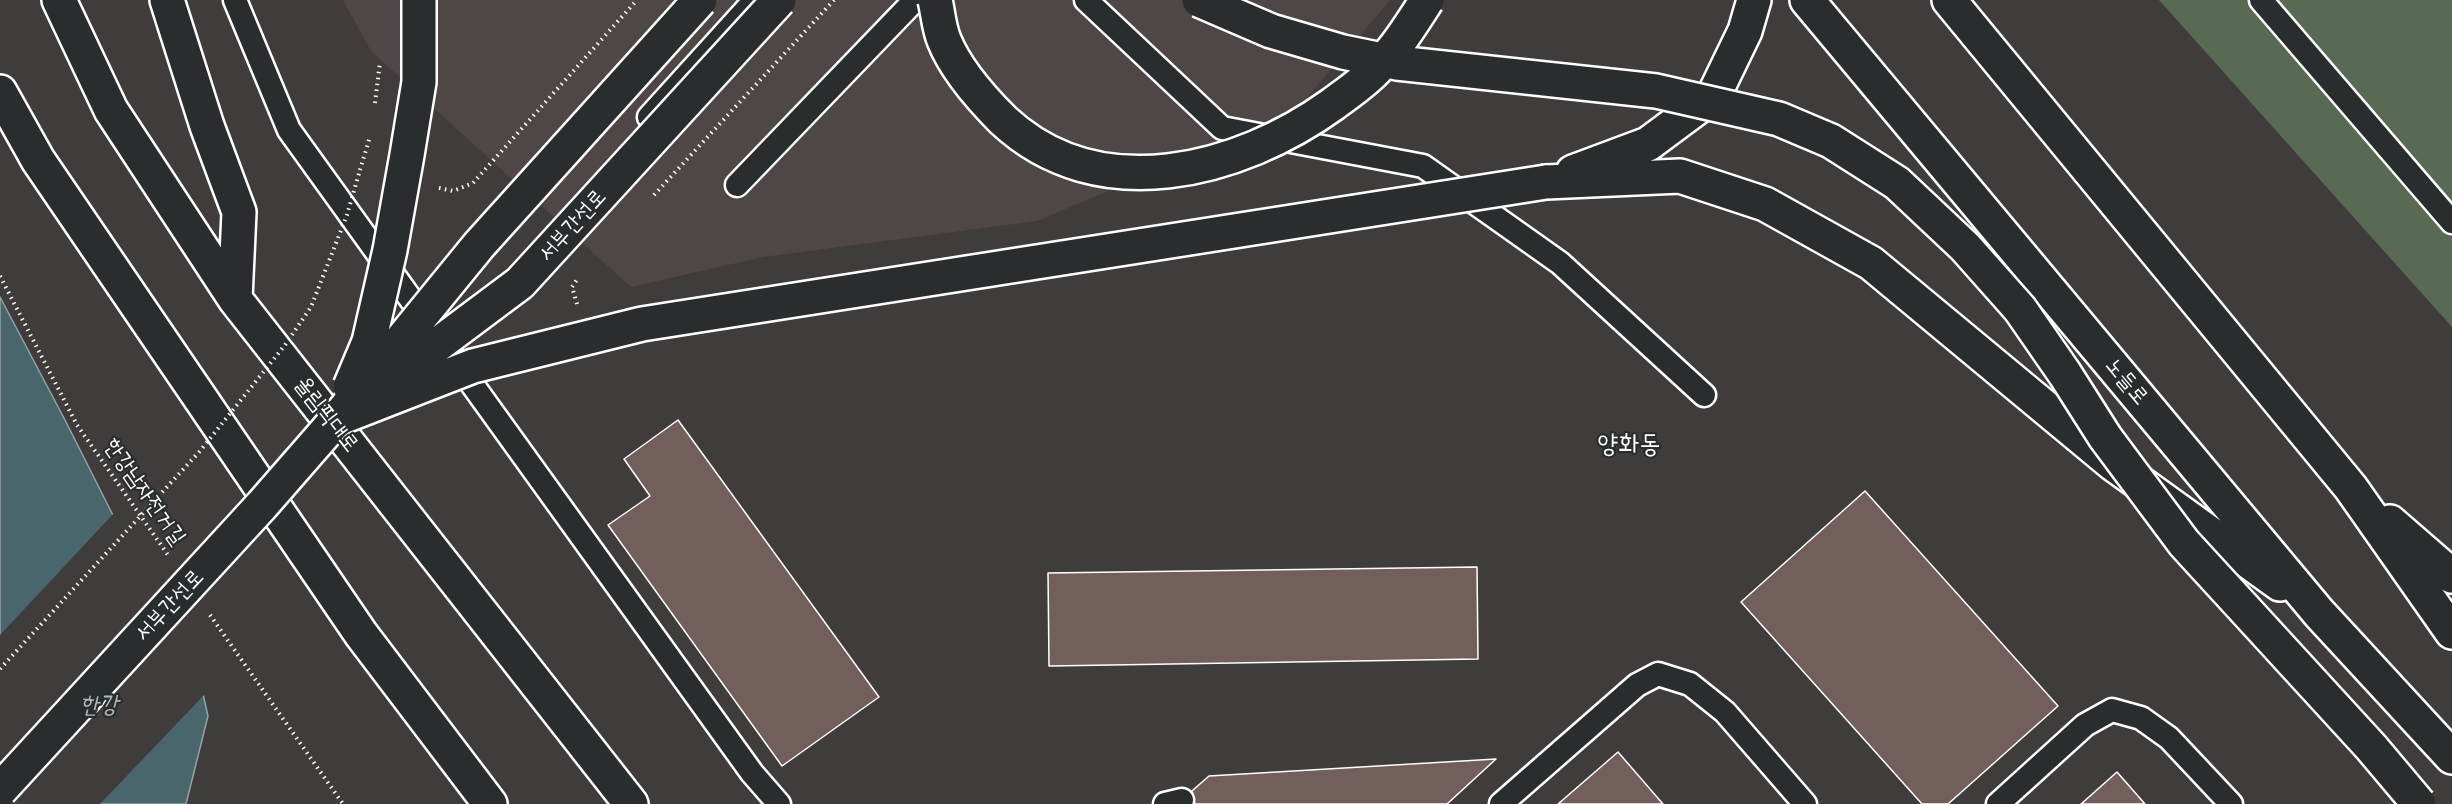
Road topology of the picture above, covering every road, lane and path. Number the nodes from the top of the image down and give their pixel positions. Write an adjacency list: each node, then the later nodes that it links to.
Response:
1 (59, 0): 33 (main road, 올림픽대로)
2 (167, 0): 33 (main road)
3 (235, 0): 49 (lane)
4 (419, 0): 36 (main road, bridge)
5 (637, 0): 28 (path)
6 (700, 0): 36 (main road, 서부간선로, bridge)
7 (755, 0): 22 (lane)
8 (779, 0): 36 (main road, 서부간선로, bridge)
9 (834, 0): 29 (path)
10 (915, 0): 27 (lane)
11 (935, 0): 14 (main road, bridge)
12 (1086, 0): 35 (lane)
13 (1199, 0): 54 (main road, bridge)
14 (1427, 0)
15 (1754, 0): 26 (main road)
16 (1807, 0): 41 (main road, 노들로)
17 (1949, 0): 37 (main road)
18 (2262, 0): 30 (lane)
19 (380, 59): 21 (path)
20 (0, 92): 25 (main road)
21 (375, 105)
22 (649, 117)
23 (0, 128): 25 (main road)
24 (373, 128): 43 (path, bridge)
25 (38, 160): 47 (main road)
26 (1546, 182): 36 (main road, bridge); 41 (main road)
27 (737, 185)
28 (429, 186)
29 (649, 201)
30 (2452, 222)
31 (584, 271): 34 (path)
32 (0, 276): 38 (path, 한강남자전거길)
33 (235, 299): 48 (main road, 올림픽대로)
34 (578, 308)
35 (1704, 395)
36 (337, 420): 45 (main road, 서부간선로, bridge)
37 (2351, 488): 39 (main road); 42 (main road)
38 (172, 561)
39 (2452, 576)
40 (207, 610): 46 (path)
41 (2319, 613): 44 (main road, 노들로)
42 (2452, 632)
43 (0, 669)
44 (2452, 758)
45 (0, 790)
46 (343, 804)
47 (490, 804)
48 (631, 804)
49 (779, 804)
50 (1501, 804): 51 (lane)
51 (1805, 804)
52 (1998, 804): 53 (lane)
53 (2231, 804)
54 (2419, 804)

